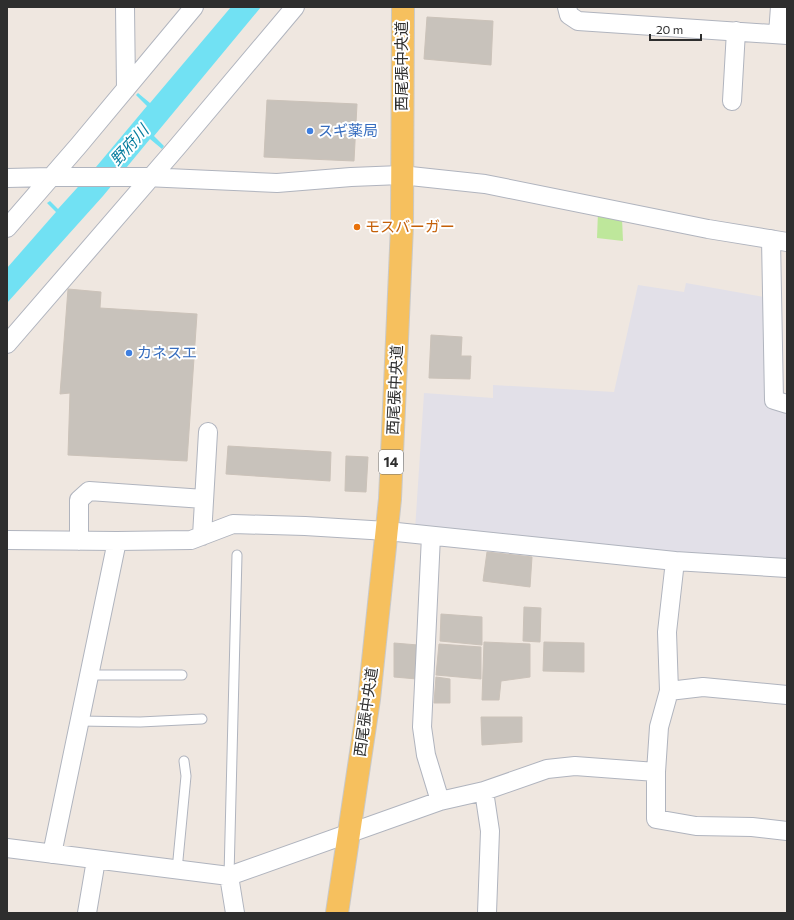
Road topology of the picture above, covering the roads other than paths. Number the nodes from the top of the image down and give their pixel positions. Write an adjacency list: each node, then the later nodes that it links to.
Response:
1 (125, 7): 9 (street)
2 (194, 7): 9 (street)
3 (295, 7): 13 (street)
4 (403, 7): 11 (main road, 西尾張中央道 / 14)
5 (568, 7): 7 (street)
6 (780, 7): 8 (street)
7 (736, 31): 8 (street); 10 (street)
8 (782, 34)
9 (126, 89): 12 (street)
10 (732, 101)
11 (401, 175): 13 (street); 16 (street); 21 (main road, 西尾張中央道 / 14)
12 (56, 177): 13 (street); 14 (street); 15 (street)
13 (148, 177): 17 (street)
14 (7, 178)
15 (7, 228)
16 (779, 240): 18 (street)
17 (7, 344)
18 (787, 404)
19 (208, 432): 20 (street)
20 (204, 499): 22 (street); 25 (street)
21 (387, 530): 22 (street); 23 (street); 41 (main road, 西尾張中央道 / 14)
22 (202, 536): 26 (street)
23 (430, 536): 28 (street); 39 (street)
24 (7, 540): 25 (street)
25 (79, 541): 26 (street)
26 (117, 542): 30 (street)
27 (237, 555): 46 (lane)
28 (674, 560): 29 (street); 32 (street)
29 (787, 568)
30 (89, 675): 31 (lane); 35 (street)
31 (182, 675)
32 (669, 692): 33 (street); 37 (street)
33 (787, 695)
34 (202, 719): 35 (lane)
35 (79, 722): 43 (street)
36 (184, 761): 45 (lane)
37 (656, 772): 38 (street); 40 (street)
38 (484, 791): 39 (street); 50 (street)
39 (440, 801): 41 (street)
40 (787, 831)
41 (349, 834): 46 (street); 49 (main road, 西尾張中央道 / 14)
42 (7, 848): 43 (street)
43 (52, 854): 44 (street)
44 (96, 860): 45 (street); 47 (street)
45 (177, 870): 46 (street)
46 (228, 876): 48 (street)
47 (87, 913)
48 (235, 913)
49 (338, 913)
50 (487, 913)

